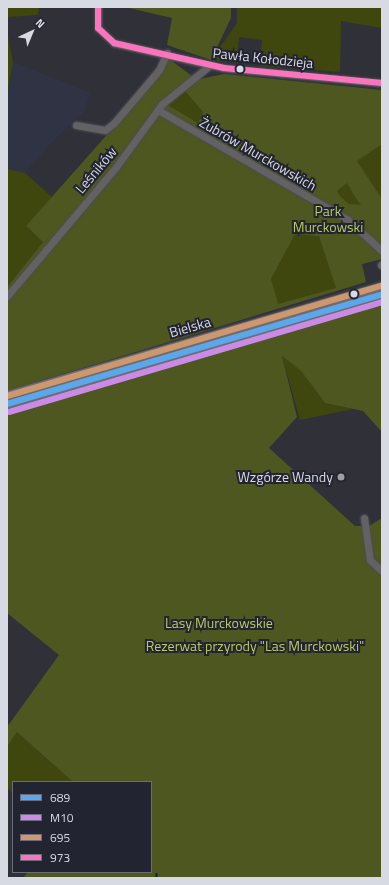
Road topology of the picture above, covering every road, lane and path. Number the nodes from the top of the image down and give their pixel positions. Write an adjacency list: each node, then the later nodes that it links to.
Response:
1 (98, 7): 2 (street, Pawła Kołodzieja)
2 (167, 53): 3 (street, Pawła Kołodzieja); 6 (street)
3 (209, 66): 4 (street, Pawła Kołodzieja); 5 (street, Leśników)
4 (382, 83)
5 (158, 110): 7 (street, Żubrów Murckowskich); 10 (street, Leśników)
6 (76, 124)
7 (382, 251)
8 (382, 286): 11 (main road, Bielska)
9 (382, 294): 12 (main road, Bielska)
10 (7, 296)
11 (7, 396)
12 (7, 404)
13 (364, 518): 14 (street)
14 (382, 572)

